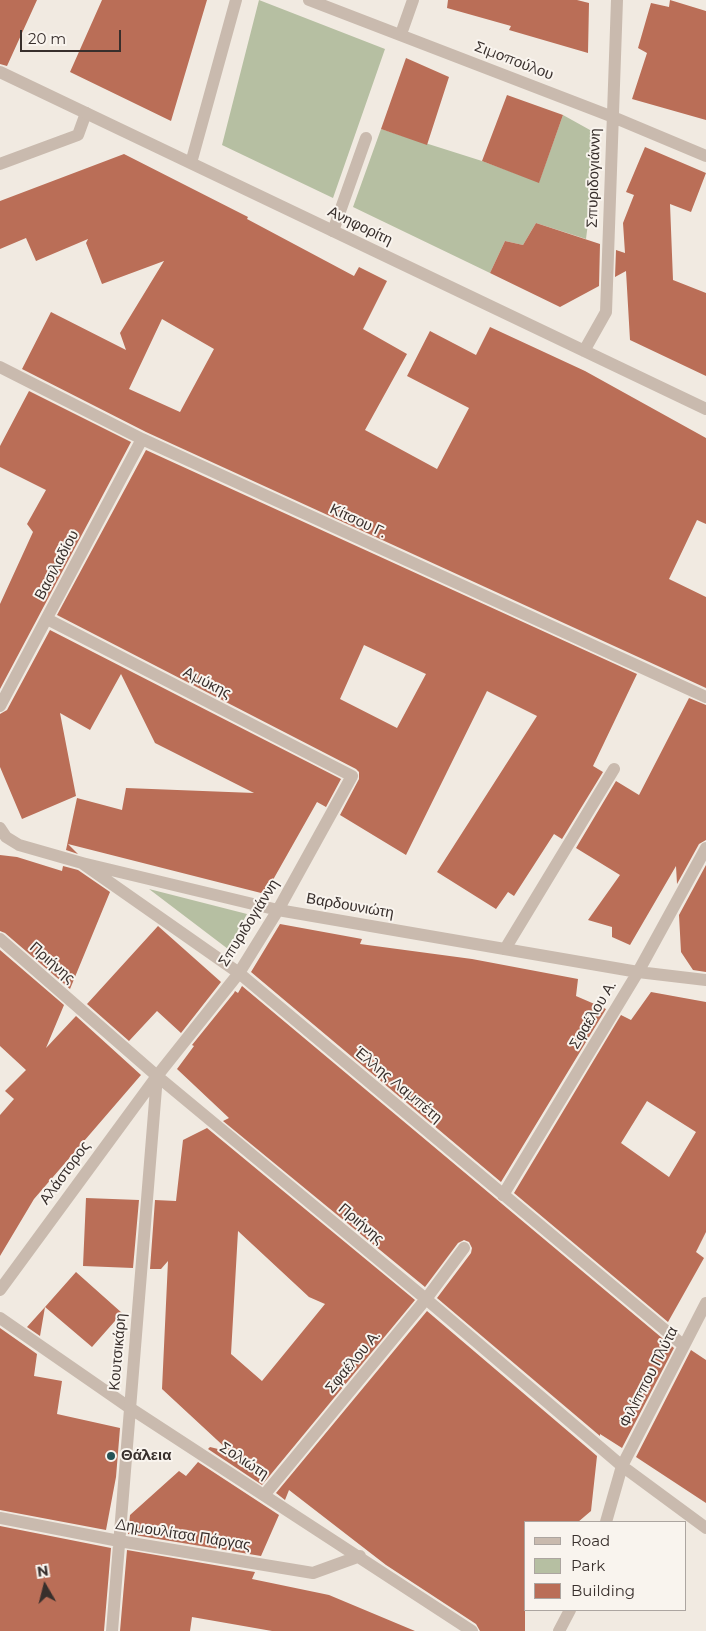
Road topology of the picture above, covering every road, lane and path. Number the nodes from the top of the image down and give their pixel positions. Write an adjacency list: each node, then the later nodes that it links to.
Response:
1 (236, 0): 12 (street)
2 (309, 0): 5 (street, Σιμοπούλου)
3 (413, 0): 5 (street)
4 (617, 0): 8 (street, Σπυριδογιάννη)
5 (401, 34): 8 (street, Σιμοπούλου)
6 (0, 72): 7 (street, Ανηφορίτη)
7 (86, 113): 11 (street); 12 (street, Ανηφορίτη)
8 (613, 117): 10 (street, Σιμοπούλου); 14 (street, Σπυριδογιάννη)
9 (366, 138): 13 (street)
10 (706, 156)
11 (0, 164)
12 (191, 164): 13 (street, Ανηφορίτη)
13 (333, 231): 14 (street, Ανηφορίτη)
14 (584, 351): 16 (street, Ανηφορίτη)
15 (0, 367): 17 (street, Κίτσου Γ.)
16 (706, 409)
17 (142, 439): 18 (street, Βασιλαδίου); 19 (street, Κίτσου Γ.)
18 (46, 619): 20 (street, Βασιλαδίου); 22 (street, Αμύκης)
19 (706, 697)
20 (0, 706)
21 (614, 769): 28 (street)
22 (352, 776): 26 (street, Σπυριδογιάννη)
23 (0, 828): 25 (street, Βαρδουνιώτη)
24 (706, 848): 29 (street, Σφαέλου Α.)
25 (82, 863): 26 (street, Βαρδουνιώτη); 30 (street, Έλλης Λαμπέτη)
26 (278, 910): 28 (street, Βαρδουνιώτη); 30 (street, Σπυριδογιάννη)
27 (0, 939): 32 (street, Πριήνης)
28 (505, 949): 29 (street, Βαρδουνιώτη)
29 (638, 972): 31 (street, Βαρδουνιώτη); 33 (street, Σφαέλου Α.)
30 (239, 973): 32 (street, Σπυριδογιάννη); 33 (street, Έλλης Λαμπέτη)
31 (706, 980)
32 (157, 1076): 35 (street, Αλάστορος); 36 (street, Πριήνης); 40 (street, Κουτσικάρη)
33 (504, 1196): 39 (street, Έλλης Λαμπέτη)
34 (464, 1248): 36 (street, Σφαέλου Α.)
35 (0, 1290)
36 (426, 1299): 41 (street, Πριήνης); 42 (street, Σφαέλου Α.)
37 (706, 1303): 39 (street, Φιλίππου Πλύτα)
38 (0, 1318): 40 (street, Σολιώτη)
39 (683, 1345): 41 (street, Φιλίππου Πλύτα)
40 (130, 1408): 42 (street, Σολιώτη); 46 (street, Κουτσικάρη)
41 (622, 1466): 44 (street, Φιλίππου Πλύτα); 45 (street, Πριήνης)
42 (265, 1494): 47 (street, Σολιώτη)
43 (0, 1518): 46 (street, Δημουλίτσα Πάργας)
44 (606, 1521)
45 (706, 1528)
46 (119, 1541): 47 (street, Δημουλίτσα Πάργας); 49 (street, Κουτσικάρη)
47 (360, 1556): 50 (street, Σολιώτη)
48 (569, 1611): 51 (street)
49 (112, 1631)
50 (472, 1631)
51 (559, 1631)

